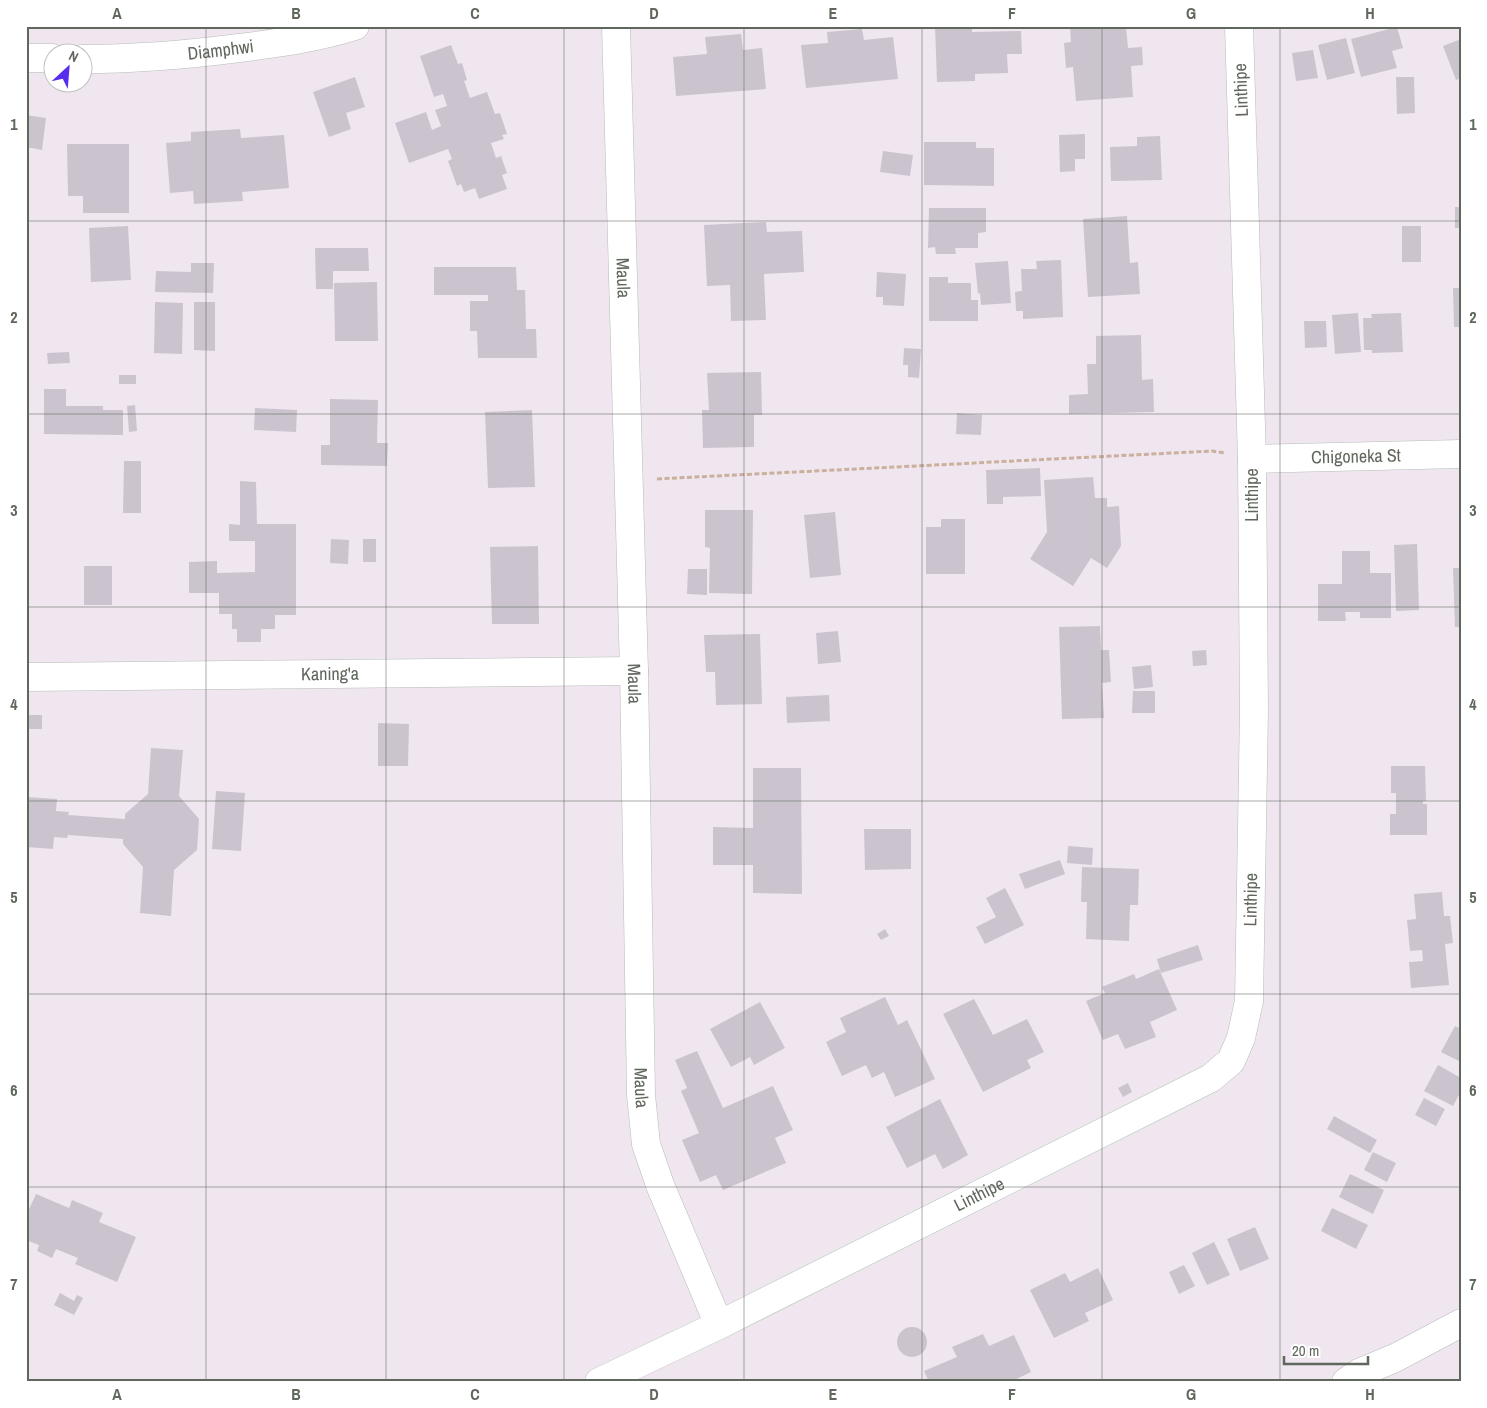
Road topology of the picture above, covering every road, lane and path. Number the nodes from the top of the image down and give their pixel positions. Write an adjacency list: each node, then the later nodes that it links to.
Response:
1 (355, 26): 6 (street, Diamphwi)
2 (616, 26): 9 (street, Maula)
3 (1239, 26): 8 (street, Linthipe)
4 (26, 58): 5 (street)
5 (42, 58)
6 (92, 58)
7 (1461, 454): 8 (street, Chigoneka St)
8 (1252, 459): 9 (path); 13 (street, Linthipe)
9 (629, 480): 10 (street, Maula)
10 (634, 671): 11 (street, Kaning'a); 13 (street, Maula)
11 (26, 677)
12 (1461, 1323): 15 (street)
13 (719, 1325): 14 (street, Linthipe)
14 (599, 1382)
15 (1346, 1382)

